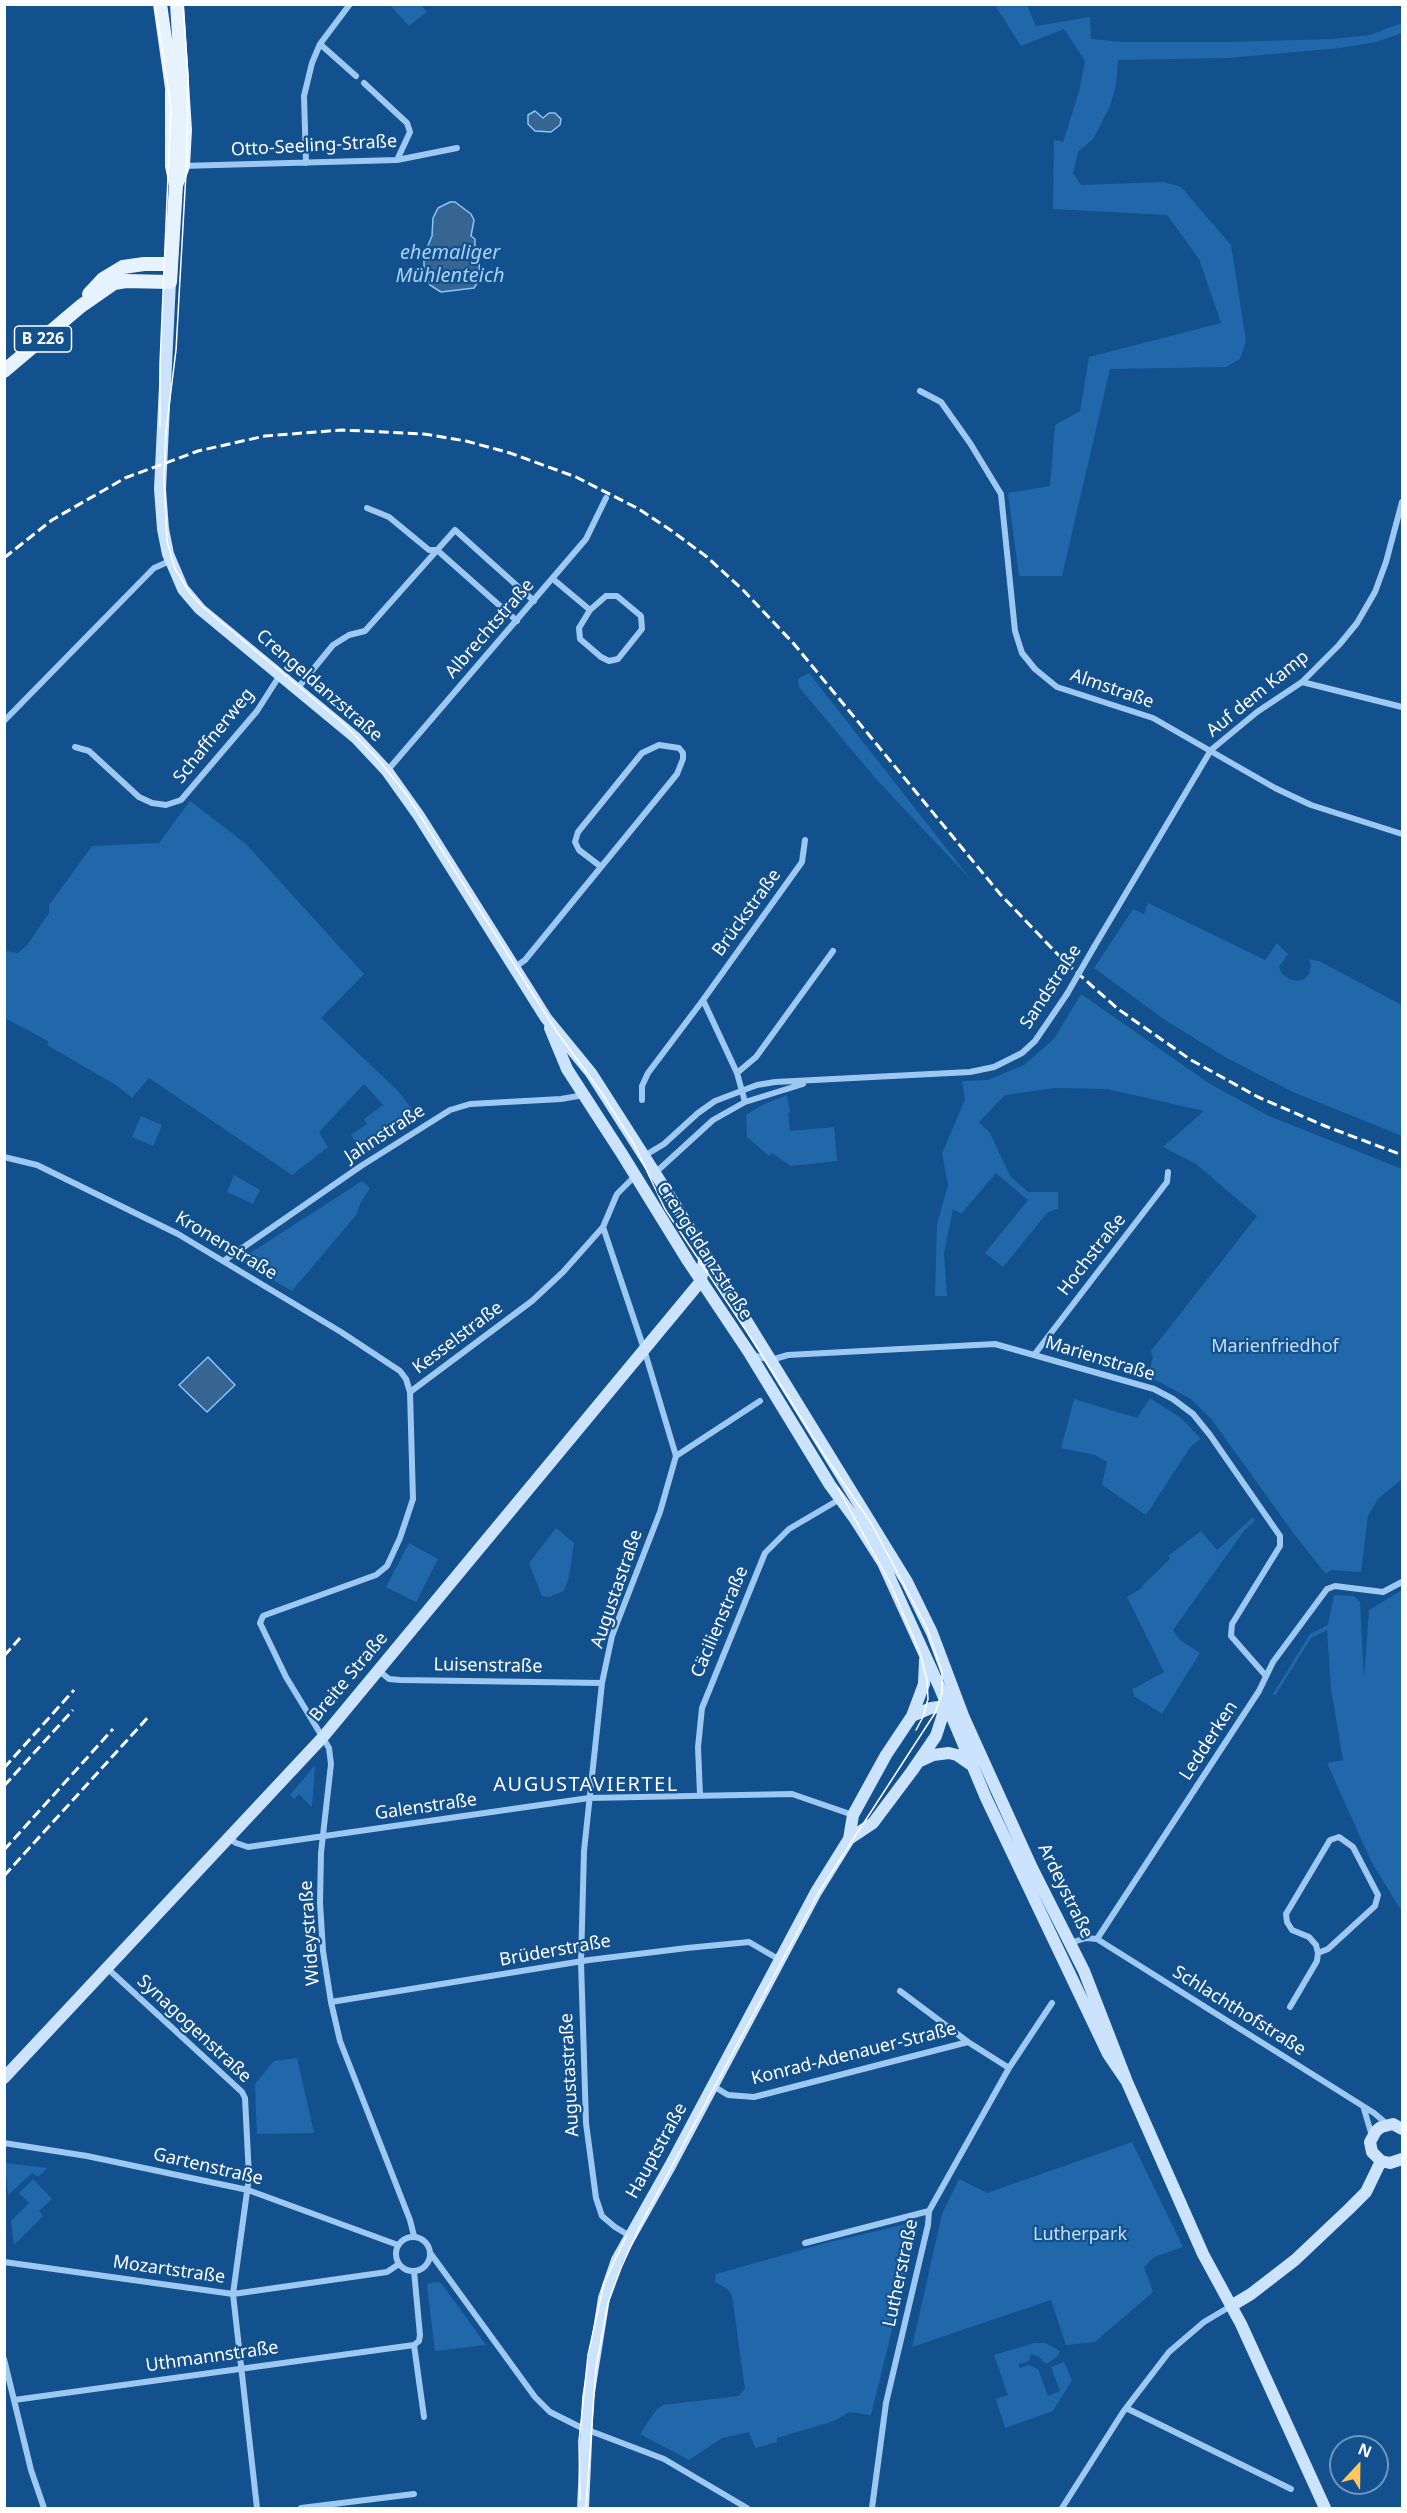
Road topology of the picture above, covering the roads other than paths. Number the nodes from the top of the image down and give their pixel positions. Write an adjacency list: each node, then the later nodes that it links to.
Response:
1 (160, 4): 10 (main road, Crengeldanzstraße)
2 (177, 4): 10 (main road, Crengeldanzstraße)
3 (350, 4): 4 (street)
4 (320, 44): 5 (street); 9 (street)
5 (356, 76)
6 (364, 83): 8 (street)
7 (457, 148): 8 (street, Otto-Seeling-Straße)
8 (397, 160): 9 (street, Otto-Seeling-Straße)
9 (306, 164): 10 (street, Otto-Seeling-Straße)
10 (177, 166): 11 (main road, Crengeldanzstraße)
11 (171, 264): 12 (main road, Crengeldanzstraße); 13 (main road)
12 (170, 282): 13 (main road, B 226); 20 (main road, Crengeldanzstraße)
13 (81, 306): 14 (main road, B 226)
14 (4, 371)
15 (920, 391): 31 (street, Almstraße)
16 (606, 498): 21 (street, Albrechtstraße)
17 (1402, 502): 26 (street, Auf dem Kamp)
18 (367, 508): 19 (street)
19 (437, 550): 22 (street); 24 (street); 27 (street)
20 (170, 561): 25 (main road, Crengeldanzstraße); 29 (street)
21 (553, 579): 22 (street, Albrechtstraße); 23 (street)
22 (534, 601): 24 (street, Albrechtstraße)
23 (590, 610): 23 (street)
24 (517, 621): 32 (street, Albrechtstraße)
25 (280, 675): 27 (main road, Crengeldanzstraße); 30 (street, Schaffnerweg)
26 (1302, 682): 28 (street); 31 (street, Auf dem Kamp)
27 (297, 689): 32 (main road, Crengeldanzstraße)
28 (1402, 707)
29 (4, 721)
30 (75, 747)
31 (1212, 750): 33 (street, Almstraße); 41 (street, Sandstraße, bridge)
32 (387, 771): 37 (main road, Crengeldanzstraße)
33 (1402, 834)
34 (805, 840): 38 (street, Brückstraße)
35 (600, 866): 35 (street); 37 (street)
36 (833, 951): 40 (street)
37 (514, 968): 39 (main road, Crengeldanzstraße)
38 (703, 1000): 40 (street); 45 (street, Brückstraße)
39 (546, 1018): 43 (main road, Crengeldanzstraße); 44 (main road, Crengeldanzstraße)
40 (737, 1073): 42 (street)
41 (812, 1081): 42 (street, Sandstraße); 46 (street, Sandstraße)
42 (742, 1089): 46 (street); 47 (street, Sandstraße)
43 (604, 1091): 44 (main road); 47 (main road, Crengeldanzstraße)
44 (584, 1095): 51 (main road, Crengeldanzstraße); 54 (street, Jahnstraße)
45 (642, 1101)
46 (745, 1102): 50 (street, Sandstraße)
47 (644, 1156): 50 (main road, Crengeldanzstraße); 51 (main road)
48 (4, 1157): 54 (street, Kronenstraße)
49 (1168, 1172): 58 (street, Hochstraße)
50 (655, 1173): 51 (main road); 53 (main road, Crengeldanzstraße)
51 (635, 1176): 52 (street); 55 (main road, Crengeldanzstraße)
52 (603, 1227): 56 (street); 60 (street, Kesselstraße)
53 (705, 1253): 55 (main road); 59 (main road, Crengeldanzstraße)
54 (225, 1260): 60 (street, Kronenstraße)
55 (701, 1281): 56 (main road, Breite Straße); 57 (main road, Crengeldanzstraße)
56 (644, 1349): 62 (street); 69 (main road, Breite Straße)
57 (750, 1354): 59 (street, Marienstraße); 64 (main road, Crengeldanzstraße)
58 (1034, 1354): 59 (street, Marienstraße); 70 (street, Marienstraße)
59 (771, 1360): 63 (main road, Crengeldanzstraße)
60 (410, 1392): 66 (street, Kesselstraße)
61 (760, 1401): 62 (street)
62 (676, 1456): 72 (street, Augustastraße)
63 (849, 1489): 64 (main road); 67 (main road, Crengeldanzstraße)
64 (840, 1499): 68 (main road, Crengeldanzstraße); 79 (street, Cäcilienstraße)
65 (1402, 1582): 70 (street, Ledderken)
66 (262, 1632): 76 (street, Wideystraße)
67 (937, 1649): 68 (main road); 71 (main road, Crengeldanzstraße)
68 (923, 1651): 73 (main road, Crengeldanzstraße); 74 (main road, Hauptstraße)
69 (378, 1670): 72 (street, Luisenstraße); 76 (main road, Breite Straße)
70 (1266, 1676): 85 (street, Ledderken)
71 (949, 1681): 73 (main road, Crengeldanzstraße); 75 (main road, Ardeystraße)
72 (602, 1683): 80 (street, Augustastraße)
73 (946, 1706): 74 (main road); 75 (main road); 77 (main road, Hauptstraße); 78 (main road)
74 (912, 1716): 81 (main road, Hauptstraße)
75 (964, 1718): 86 (main road, Ardeystraße)
76 (323, 1737): 82 (street, Wideystraße); 83 (main road, Breite Straße)
77 (919, 1762): 78 (main road); 84 (main road, Hauptstraße)
78 (971, 1765): 88 (main road)
79 (700, 1795): 80 (street, Galenstraße); 81 (street, Galenstraße)
80 (589, 1798): 82 (street, Galenstraße); 91 (street, Augustastraße)
81 (853, 1815): 84 (main road, Hauptstraße)
82 (324, 1836): 83 (street, Galenstraße); 95 (street, Wideystraße)
83 (230, 1838): 92 (main road, Breite Straße)
84 (849, 1839): 90 (main road, Hauptstraße)
85 (1097, 1940): 86 (street); 103 (street, Schlachthofstraße)
86 (1071, 1942): 88 (street); 89 (main road, Ardeystraße)
87 (1318, 1953): 87 (street); 97 (street, Schlachthofstraße)
88 (1061, 1955): 93 (main road)
89 (1078, 1958): 93 (street); 101 (main road, Ardeystraße)
90 (780, 1960): 91 (street, Brüderstraße); 102 (main road, Hauptstraße)
91 (581, 1962): 95 (street, Brüderstraße); 113 (street, Augustastraße)
92 (107, 1968): 100 (main road, Breite Straße); 110 (street, Synagogenstraße)
93 (1066, 1968): 101 (main road)
94 (900, 1991): 98 (street, Konrad-Adenauer-Straße)
95 (331, 2002): 112 (street, Wideystraße)
96 (1052, 2003): 99 (street, Lutherstraße)
97 (1290, 2007)
98 (968, 2042): 99 (street, Konrad-Adenauer-Straße); 102 (street, Konrad-Adenauer-Straße)
99 (1009, 2068): 111 (street, Lutherstraße)
100 (4, 2078)
101 (1127, 2082): 121 (main road)
102 (712, 2086): 113 (main road, Hauptstraße)
103 (1364, 2109): 104 (street, Schlachthofstraße); 106 (street)
104 (1387, 2124): 105 (main road); 106 (main road)
105 (1402, 2129)
106 (1372, 2136): 109 (main road)
107 (4, 2143): 110 (street, Gartenstraße)
108 (1402, 2159): 109 (main road)
109 (1381, 2161): 121 (main road)
110 (248, 2190): 115 (street, Gartenstraße); 120 (street, Synagogenstraße)
111 (930, 2211): 114 (street); 138 (street, Lutherstraße)
112 (414, 2236): 115 (street); 116 (street)
113 (630, 2236): 128 (main road, Hauptstraße)
114 (805, 2243)
115 (398, 2245): 118 (street)
116 (430, 2254): 119 (street); 128 (street)
117 (4, 2262): 120 (street, Mozartstraße)
118 (399, 2264): 119 (street); 120 (street, Mozartstraße)
119 (414, 2271): 122 (street)
120 (233, 2294): 124 (street, Synagogenstraße)
121 (1231, 2306): 126 (street); 140 (main road)
122 (414, 2345): 124 (street, Uthmannstraße); 127 (street)
123 (4, 2359): 125 (street)
124 (241, 2369): 125 (street, Uthmannstraße); 133 (street, Synagogenstraße)
125 (14, 2400): 132 (street)
126 (1126, 2408): 129 (street); 139 (street)
127 (424, 2417)
128 (585, 2429): 136 (main road, Hauptstraße); 137 (street)
129 (1291, 2489)
130 (414, 2494): 131 (street)
131 (382, 2498): 134 (street); 135 (street)
132 (44, 2508)
133 (257, 2508)
134 (301, 2508)
135 (384, 2508)
136 (583, 2508)
137 (747, 2508)
138 (872, 2508)
139 (1062, 2508)
140 (1325, 2508)

